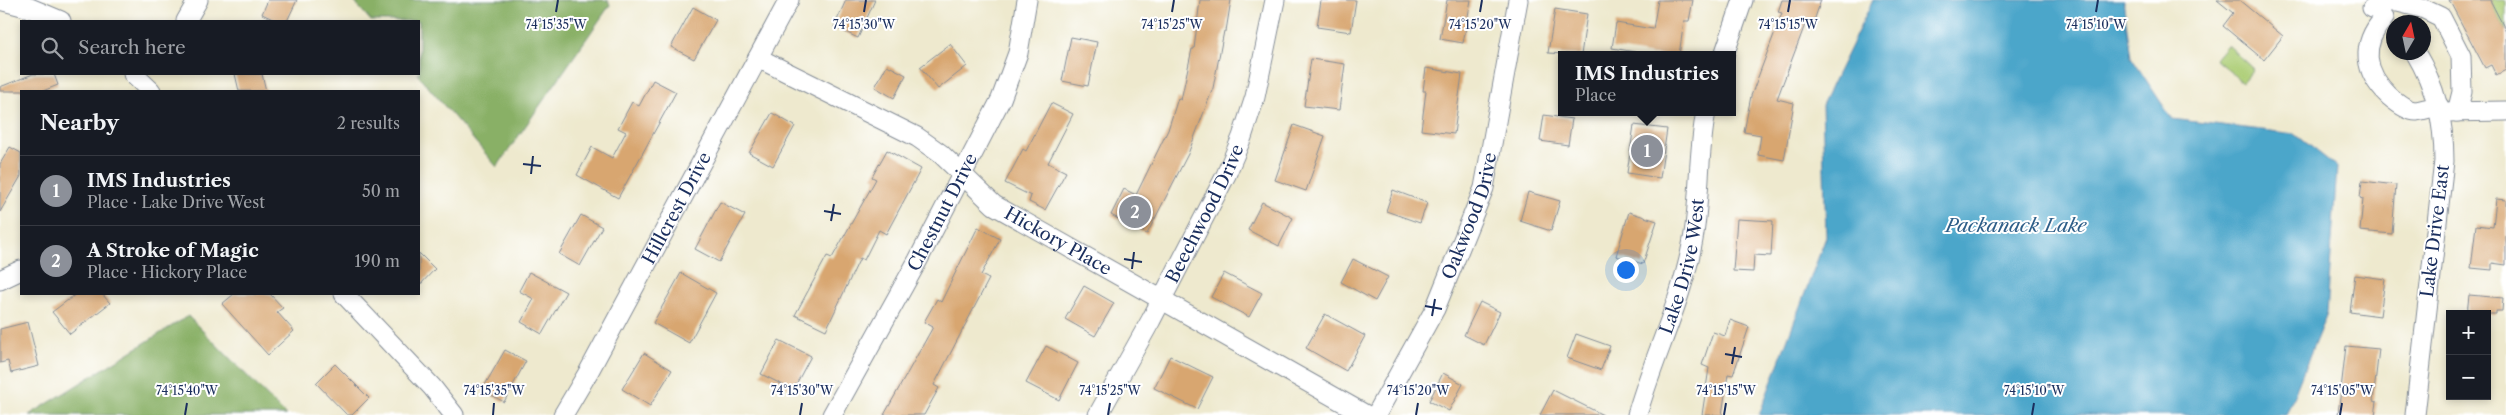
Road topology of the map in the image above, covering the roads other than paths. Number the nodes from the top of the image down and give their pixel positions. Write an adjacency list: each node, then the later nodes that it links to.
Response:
1 (0, 0): 10 (street)
2 (198, 0): 11 (street)
3 (789, 0): 13 (street, Hillcrest Drive)
4 (1028, 0): 20 (street, Chestnut Drive)
5 (1275, 0): 24 (street, Beechwood Drive)
6 (1518, 0): 30 (street, Oakwood Drive)
7 (1743, 0): 12 (street)
8 (2440, 8): 9 (street); 17 (street)
9 (2378, 13): 17 (street)
10 (59, 20)
11 (187, 20)
12 (1725, 51)
13 (758, 58): 20 (street, Hickory Place); 26 (street, Hillcrest Drive)
14 (2420, 60): 17 (street, Lake Drive East)
15 (134, 75): 16 (street)
16 (151, 86)
17 (2446, 110): 18 (street); 32 (street, Lake Drive East)
18 (2506, 111)
19 (1705, 116): 31 (street, Lake Drive West)
20 (962, 175): 24 (street, Hickory Place); 27 (street, Chestnut Drive)
21 (20, 270): 22 (street)
22 (0, 280)
23 (345, 295): 25 (street)
24 (1162, 300): 28 (street, Beechwood Drive); 29 (street, Hickory Place)
25 (454, 415)
26 (563, 415)
27 (832, 415)
28 (1098, 415)
29 (1366, 415)
30 (1376, 415)
31 (1637, 415)
32 (2415, 415)

